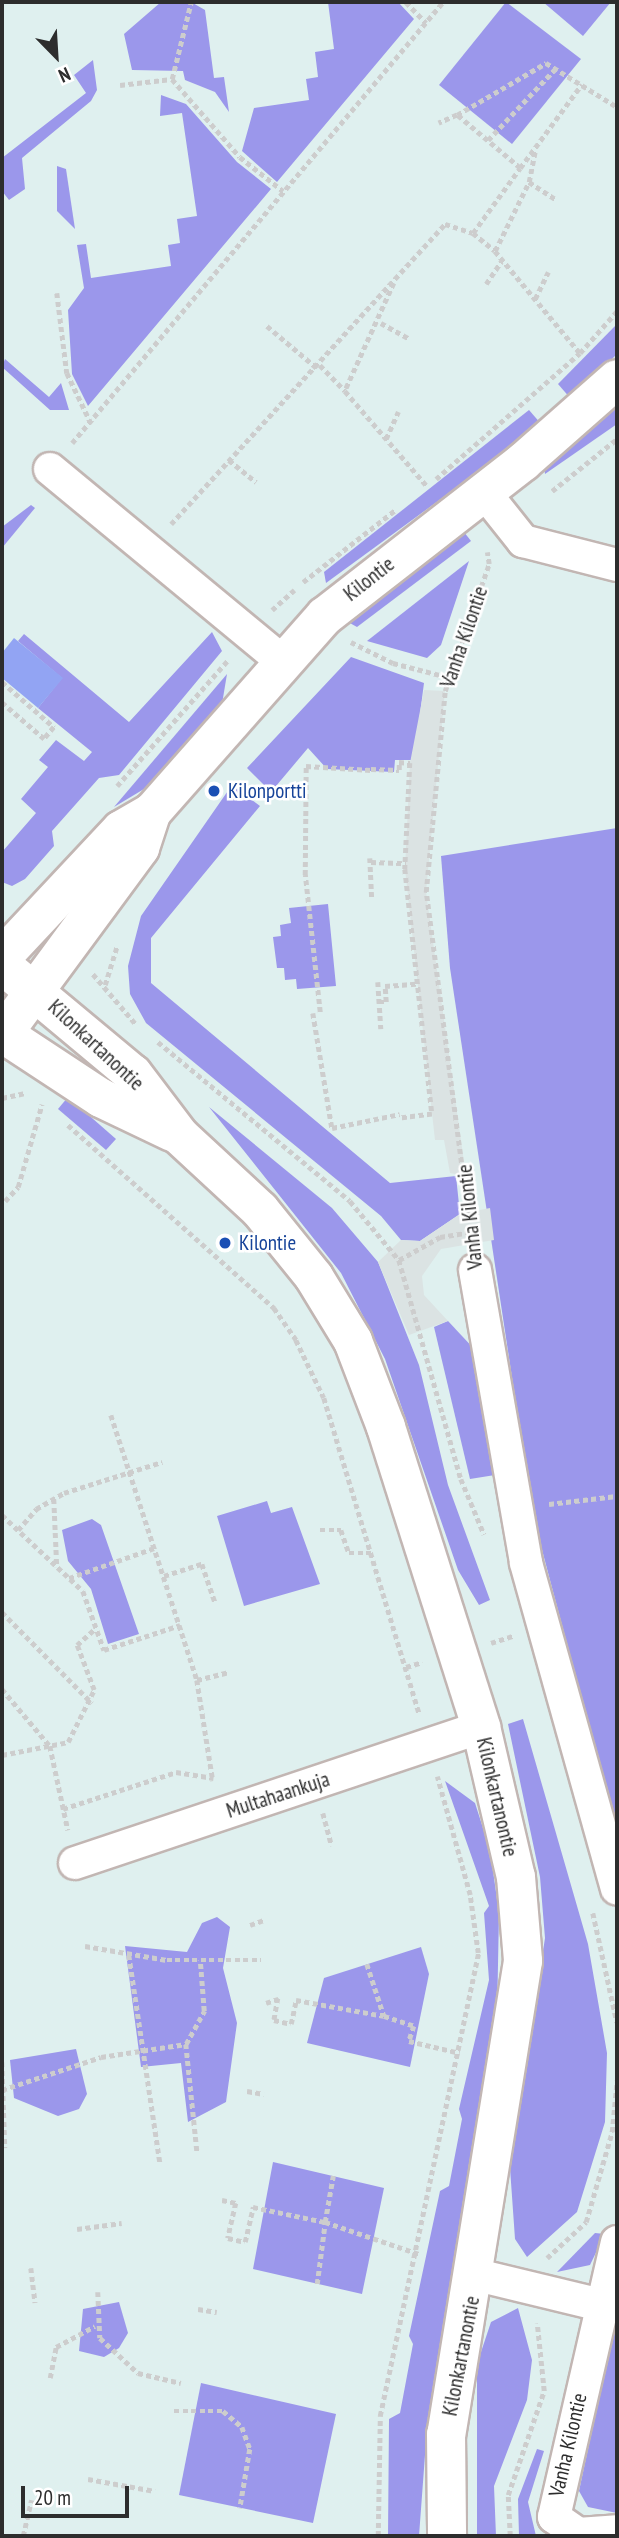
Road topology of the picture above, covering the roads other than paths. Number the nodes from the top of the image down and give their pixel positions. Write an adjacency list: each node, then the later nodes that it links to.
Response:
1 (617, 379): 3 (street, Kilontie)
2 (50, 470): 5 (street)
3 (484, 492): 4 (street); 5 (street, Kilontie)
4 (617, 565)
5 (281, 660): 6 (street, Kilontie)
6 (152, 812): 7 (street, Kilontie); 9 (street, Kilontie)
7 (2, 957)
8 (2, 965): 9 (street, Kilonkartanontie)
9 (37, 991): 10 (street, Kilontie); 11 (street, Kilonkartanontie)
10 (2, 1034): 11 (street, Kilonkartanontie)
11 (180, 1136): 13 (street, Kilonkartanontie)
12 (475, 1270): 15 (street, Vanha Kilontie)
13 (481, 1727): 14 (street, Multahaankuja); 17 (street, Kilonkartanontie)
14 (75, 1863)
15 (617, 1889)
16 (617, 2242): 18 (street, Vanha Kilontie)
17 (477, 2275): 18 (street); 20 (street, Kilonkartanontie)
18 (601, 2305): 19 (street, Vanha Kilontie)
19 (617, 2531)
20 (447, 2536)

